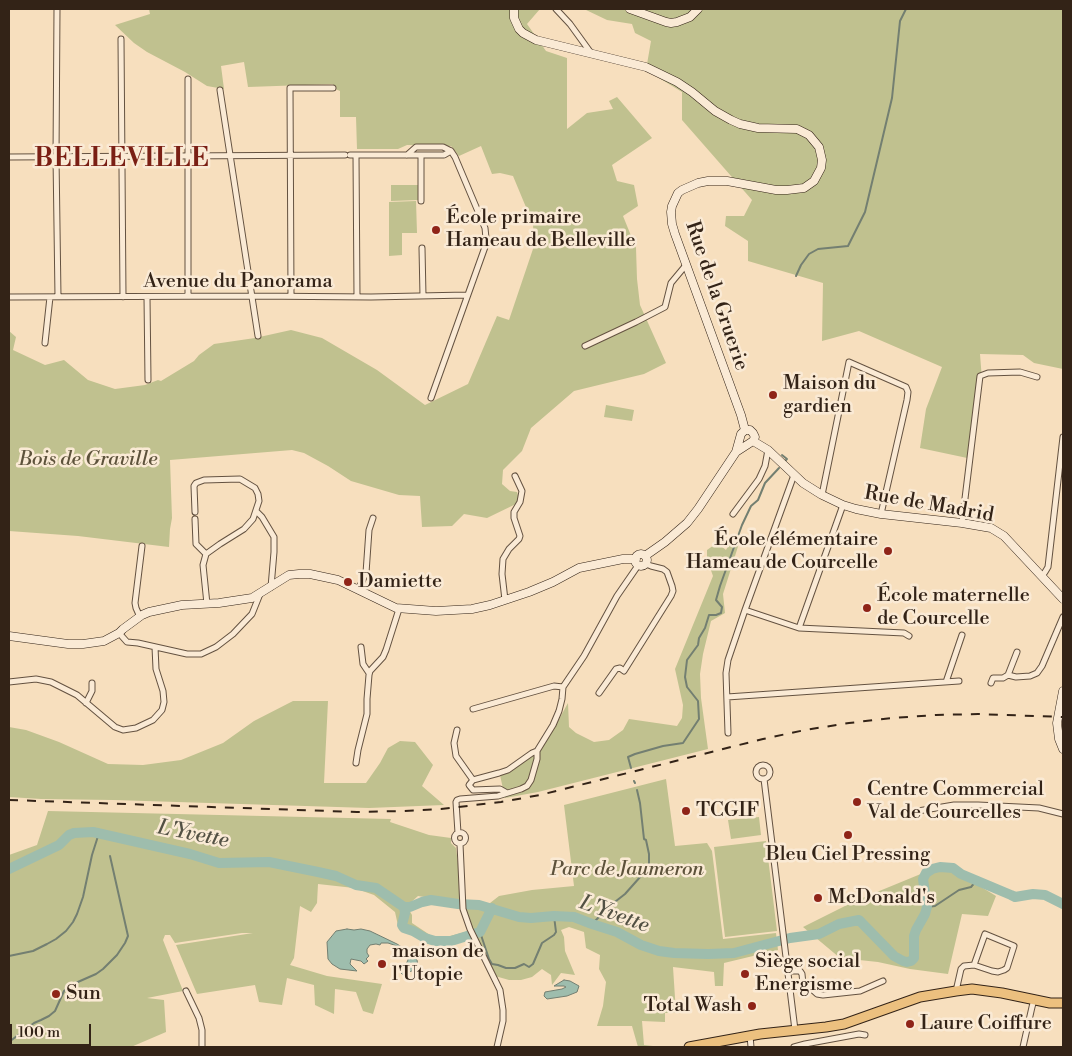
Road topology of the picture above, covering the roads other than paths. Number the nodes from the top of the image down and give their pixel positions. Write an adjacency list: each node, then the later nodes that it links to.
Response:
1 (57, 9): 20 (street)
2 (514, 9): 7 (street, Rue de la Gruerie)
3 (556, 9): 7 (street)
4 (630, 9): 5 (street)
5 (698, 9)
6 (121, 39): 16 (street)
7 (592, 53): 23 (street, Rue de la Gruerie)
8 (188, 79): 17 (street)
9 (333, 88): 12 (street)
10 (220, 90): 18 (street)
11 (451, 151): 14 (street); 15 (street); 24 (street)
12 (291, 155): 13 (street); 18 (street); 27 (street)
13 (350, 155): 14 (street); 34 (street)
14 (407, 155): 15 (street)
15 (421, 155): 21 (street)
16 (122, 156): 17 (street); 20 (street); 32 (street)
17 (187, 156): 18 (street); 25 (street)
18 (230, 156): 26 (street)
19 (9, 157): 20 (street)
20 (56, 157): 31 (street)
21 (421, 202)
22 (422, 248): 28 (street)
23 (686, 265): 37 (street); 41 (street, Rue de la Gruerie)
24 (467, 295): 28 (street, Avenue du Panorama); 40 (street)
25 (188, 296): 26 (street, Avenue du Panorama); 33 (street, Avenue du Panorama)
26 (252, 296): 27 (street, Avenue du Panorama); 35 (street)
27 (291, 296): 34 (street, Avenue du Panorama)
28 (422, 296): 34 (street, Avenue du Panorama)
29 (9, 297): 30 (street, Avenue du Panorama)
30 (50, 297): 31 (street, Avenue du Panorama); 36 (street)
31 (58, 297): 32 (street, Avenue du Panorama)
32 (123, 297): 33 (street, Avenue du Panorama)
33 (148, 297): 39 (street)
34 (357, 297)
35 (258, 336)
36 (45, 343)
37 (585, 346)
38 (1036, 377): 56 (street)
39 (148, 380)
40 (431, 398)
41 (743, 433): 43 (street); 43 (street); 45 (street)
42 (1063, 437): 61 (street)
43 (751, 443): 44 (street, Rue de Madrid); 45 (street)
44 (768, 450): 46 (street, Rue de Madrid); 52 (street)
45 (736, 452): 59 (street)
46 (794, 475): 48 (street, Rue de Madrid); 69 (street)
47 (515, 476): 66 (street)
48 (822, 495): 49 (street, Rue de Madrid); 53 (street)
49 (842, 505): 53 (street, Rue de Madrid); 72 (street)
50 (256, 511): 51 (street); 58 (street); 62 (street)
51 (195, 512)
52 (733, 514)
53 (881, 514): 56 (street, Rue de Madrid)
54 (195, 518): 58 (street)
55 (374, 518): 63 (street)
56 (962, 523): 61 (street, Rue de Madrid)
57 (142, 546): 70 (street)
58 (206, 554): 67 (street)
59 (646, 560): 60 (street); 89 (street)
60 (636, 562): 66 (street); 87 (street)
61 (1042, 576): 65 (street, Rue de Madrid)
62 (270, 586): 63 (street); 64 (street)
63 (358, 590): 68 (street)
64 (260, 593): 67 (street); 77 (street)
65 (1063, 599)
66 (505, 600): 68 (street)
67 (207, 604): 70 (street)
68 (399, 609): 80 (street)
69 (745, 610): 72 (street); 90 (street)
70 (140, 617): 73 (street)
71 (1063, 617): 81 (street)
72 (799, 628): 76 (street)
73 (119, 633): 75 (street); 77 (street)
74 (962, 635): 84 (street)
75 (9, 636)
76 (909, 636)
77 (155, 647): 91 (street)
78 (361, 647): 80 (street)
79 (1016, 652): 81 (street)
80 (370, 673): 97 (street)
81 (1008, 675): 86 (street)
82 (959, 681): 84 (street)
83 (9, 682): 91 (street)
84 (946, 682): 90 (street)
85 (92, 683): 91 (street)
86 (991, 683)
87 (563, 687): 92 (street); 96 (street)
88 (1063, 691): 95 (street)
89 (599, 693)
90 (727, 697): 94 (street)
91 (86, 702)
92 (474, 709)
93 (457, 730): 99 (street)
94 (728, 733)
95 (1063, 749)
96 (537, 751): 99 (street); 100 (street)
97 (356, 763)
98 (764, 779): 106 (street)
99 (473, 780): 100 (street)
100 (507, 793): 103 (street)
101 (918, 811): 102 (street)
102 (1063, 814)
103 (458, 833): 104 (street); 104 (street)
104 (460, 844): 118 (street)
105 (974, 965): 105 (street); 110 (street)
106 (788, 971): 108 (street); 109 (street)
107 (883, 981): 108 (street)
108 (803, 984): 109 (street)
109 (790, 988): 114 (street)
110 (956, 990): 112 (main road); 114 (main road)
111 (186, 991): 117 (street)
112 (1034, 1000): 113 (main road); 122 (street)
113 (1063, 1004)
114 (794, 1030): 115 (main road)
115 (750, 1036): 119 (main road); 120 (street)
116 (865, 1036): 121 (street)
117 (202, 1047)
118 (497, 1047)
119 (689, 1047)
120 (751, 1047)
121 (794, 1047)
122 (1023, 1047)

